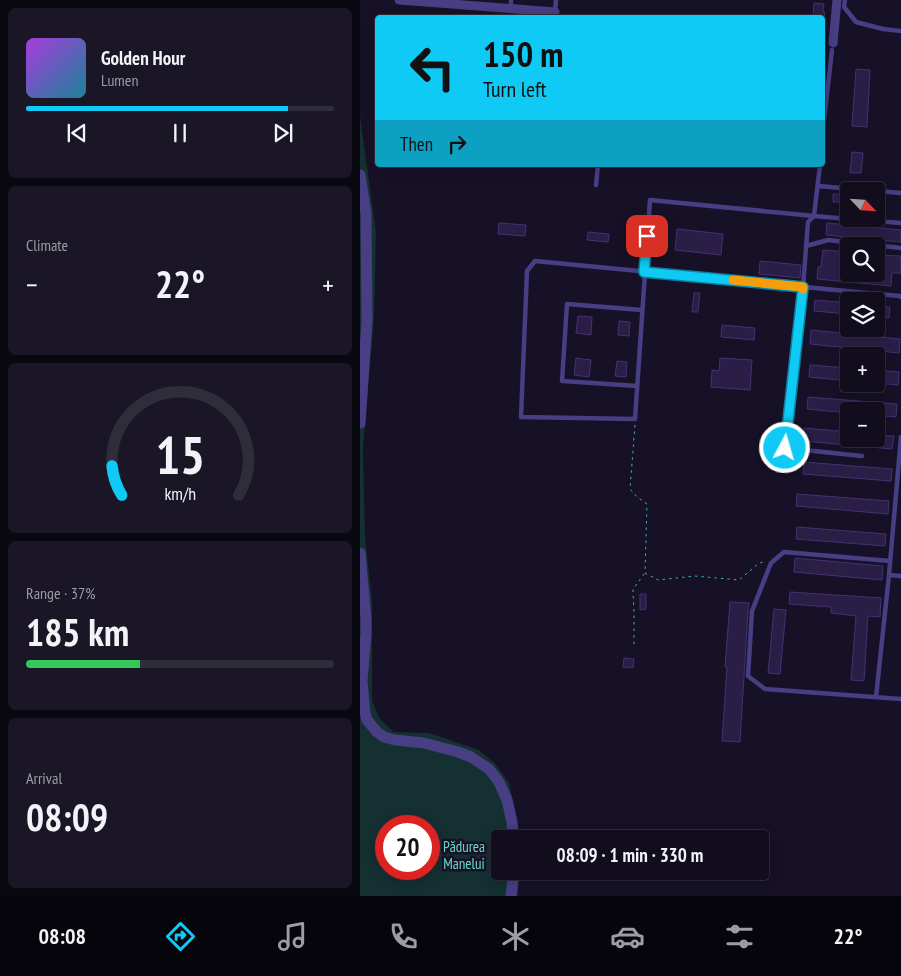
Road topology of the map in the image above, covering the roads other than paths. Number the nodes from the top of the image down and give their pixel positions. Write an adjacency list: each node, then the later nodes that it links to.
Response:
1 (399, 0): 5 (street)
2 (556, 0): 7 (lane)
3 (837, 0): 9 (street)
4 (845, 0): 8 (lane)
5 (444, 2): 6 (street)
6 (511, 4): 7 (street)
7 (555, 12)
8 (901, 31)
9 (833, 46): 10 (lane)
10 (825, 97)
11 (598, 167): 14 (lane)
12 (820, 167): 15 (lane)
13 (360, 175): 28 (street)
14 (596, 185)
15 (818, 186): 16 (lane); 17 (lane)
16 (901, 193)
17 (814, 216): 18 (lane); 21 (lane); 23 (lane)
18 (840, 218)
19 (885, 222): 20 (lane)
20 (901, 223)
21 (806, 246): 22 (lane); 24 (lane)
22 (901, 248)
23 (644, 272): 24 (lane); 26 (lane); 27 (lane)
24 (803, 287): 25 (lane); 30 (lane)
25 (901, 297)
26 (642, 310): 27 (lane); 27 (lane)
27 (637, 386)
28 (360, 422)
29 (901, 437): 32 (lane)
30 (862, 456)
31 (360, 553): 35 (street)
32 (890, 560): 33 (lane); 36 (lane)
33 (889, 575): 34 (lane); 36 (lane)
34 (901, 576)
35 (362, 600): 38 (street)
36 (876, 697): 37 (lane)
37 (901, 699)
38 (362, 712): 39 (street)
39 (512, 830)
40 (513, 880): 41 (street)
41 (512, 896)

